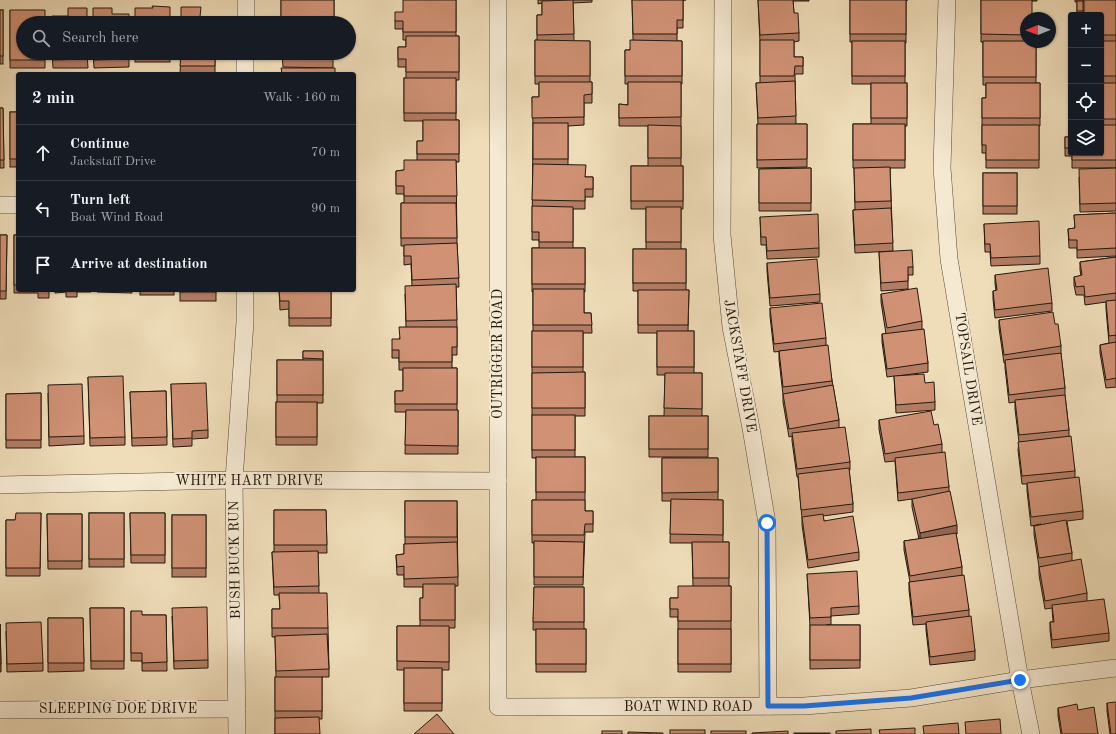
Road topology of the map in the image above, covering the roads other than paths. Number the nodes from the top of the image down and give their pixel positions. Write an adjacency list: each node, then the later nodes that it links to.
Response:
1 (246, 0): 5 (street)
2 (498, 0): 12 (street, OUTRIGGER ROAD)
3 (723, 0): 16 (street, JACKSTAFF DRIVE)
4 (947, 0): 15 (street, TOPSAIL DRIVE)
5 (246, 16)
6 (246, 60): 7 (street)
7 (246, 72)
8 (0, 205): 9 (street)
9 (16, 205)
10 (245, 292): 11 (street, BUSH BUCK RUN)
11 (234, 480): 12 (street, WHITE HART DRIVE); 13 (street, WHITE HART DRIVE); 18 (street, BUSH BUCK RUN)
12 (498, 481): 17 (street, OUTRIGGER ROAD)
13 (0, 485)
14 (1116, 668): 15 (street, BOAT WIND ROAD)
15 (1020, 680): 16 (street, BOAT WIND ROAD); 21 (street, TOPSAIL DRIVE)
16 (768, 706): 17 (street, BOAT WIND ROAD)
17 (498, 707)
18 (237, 709): 19 (street, SLEEPING DOE DRIVE); 20 (street, BUSH BUCK RUN)
19 (0, 710)
20 (237, 734)
21 (1030, 734)

